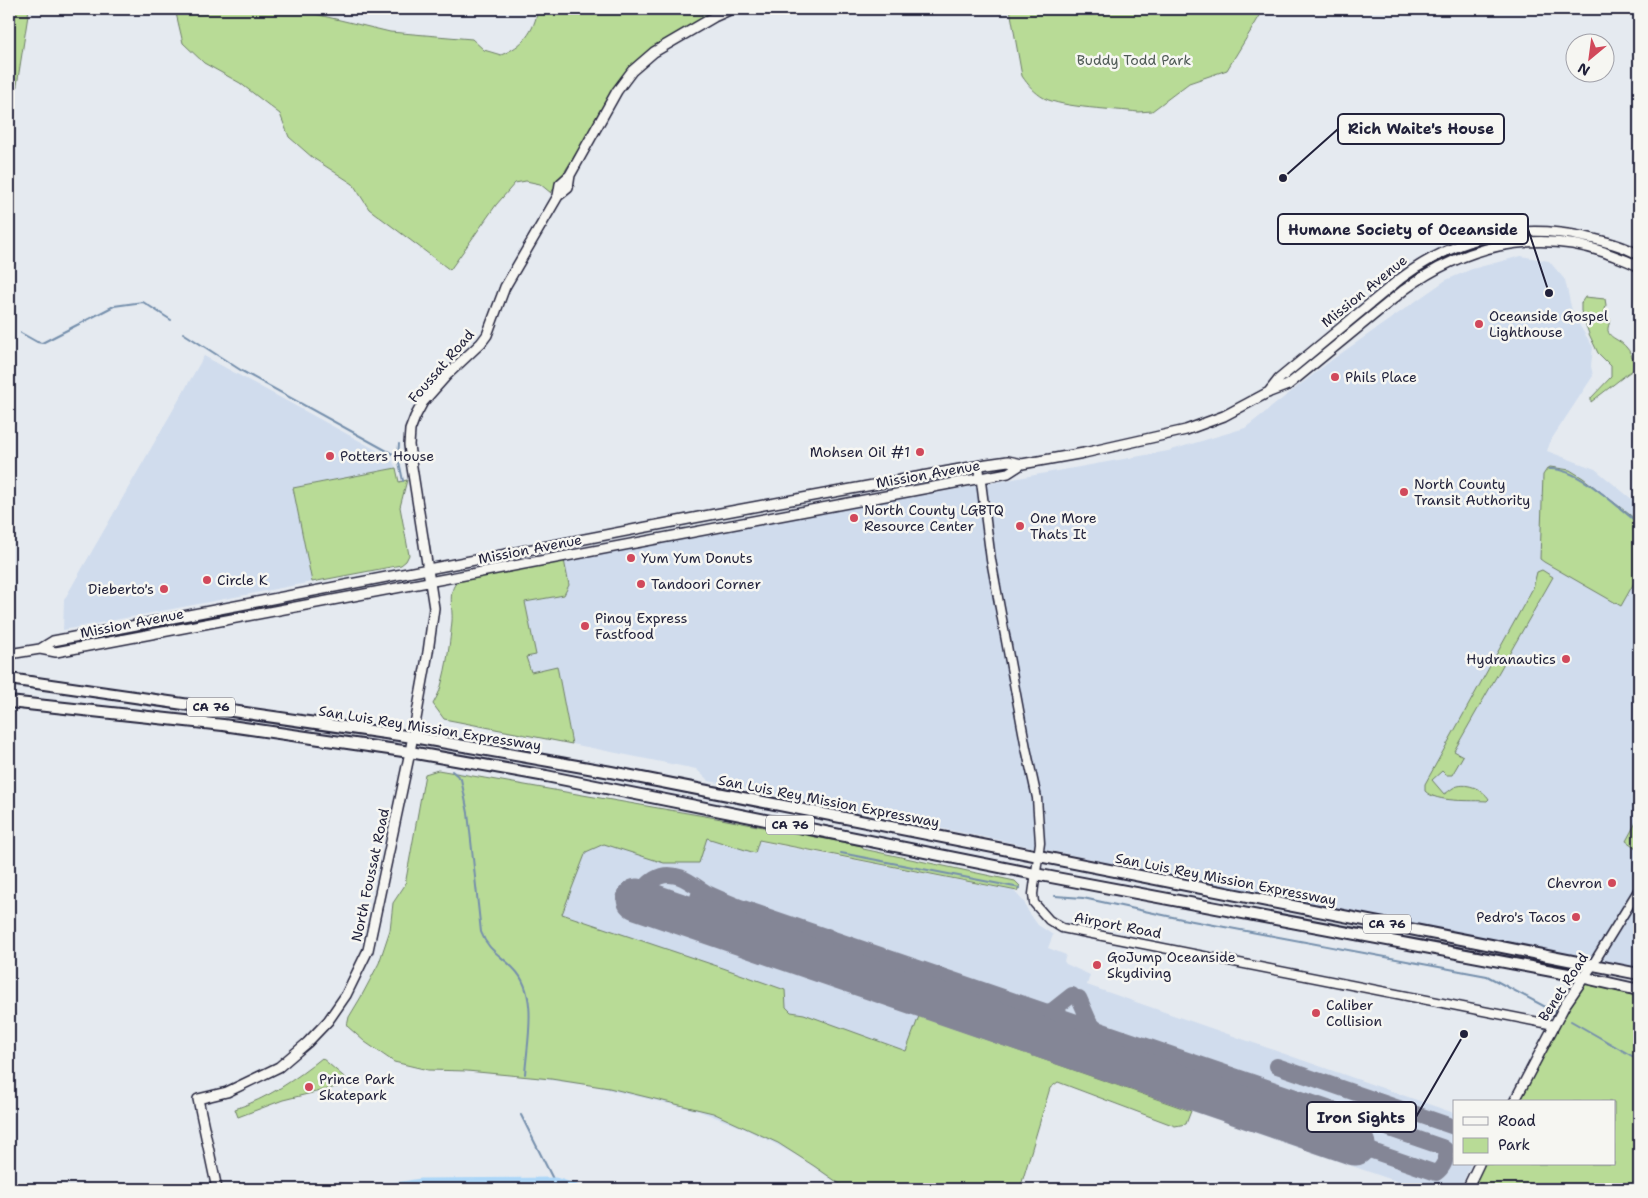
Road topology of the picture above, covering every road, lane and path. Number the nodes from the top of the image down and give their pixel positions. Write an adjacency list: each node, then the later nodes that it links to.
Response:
1 (724, 9): 3 (main road, Foussat Road)
2 (732, 9): 3 (main road, Foussat Road)
3 (714, 17): 14 (main road, Foussat Road)
4 (1639, 255): 6 (main road, Mission Avenue)
5 (1639, 267): 6 (main road, Mission Avenue)
6 (1268, 393): 7 (main road, Mission Avenue)
7 (1022, 464): 8 (main road, Mission Avenue); 9 (main road, Mission Avenue)
8 (978, 466): 9 (street, Airport Road); 10 (main road, Mission Avenue)
9 (980, 478): 12 (main road, Mission Avenue); 22 (street, Airport Road)
10 (900, 480): 11 (main road, Mission Avenue); 12 (main road)
11 (775, 503): 13 (main road); 14 (main road, Mission Avenue)
12 (832, 506): 13 (main road, Mission Avenue)
13 (742, 523): 15 (main road, Mission Avenue)
14 (428, 570): 15 (main road, North Foussat Road); 16 (main road, Mission Avenue)
15 (430, 582): 16 (main road, Mission Avenue); 20 (main road, North Foussat Road)
16 (40, 649): 17 (main road, Mission Avenue)
17 (9, 654)
18 (9, 679): 20 (highway, San Luis Rey Mission Expressway / CA 76)
19 (9, 702): 21 (highway, San Luis Rey Mission Expressway / CA 76)
20 (413, 737): 21 (main road, North Foussat Road); 22 (highway, San Luis Rey Mission Expressway / CA 76)
21 (410, 752): 23 (highway, San Luis Rey Mission Expressway / CA 76); 32 (main road, North Foussat Road)
22 (1038, 856): 23 (street, Airport Road); 25 (highway, San Luis Rey Mission Expressway / CA 76)
23 (1035, 874): 27 (highway, San Luis Rey Mission Expressway / CA 76); 29 (street, Airport Road)
24 (1639, 889): 25 (street, Benet Road)
25 (1593, 964): 26 (highway, San Luis Rey Mission Expressway / CA 76); 27 (main road, Benet Road)
26 (1639, 974)
27 (1584, 978): 28 (highway, San Luis Rey Mission Expressway / CA 76); 29 (main road, Benet Road)
28 (1639, 990)
29 (1554, 1025): 30 (main road, Benet Road)
30 (1515, 1100)
31 (1478, 1166): 33 (main road)
32 (217, 1189)
33 (1467, 1189)

